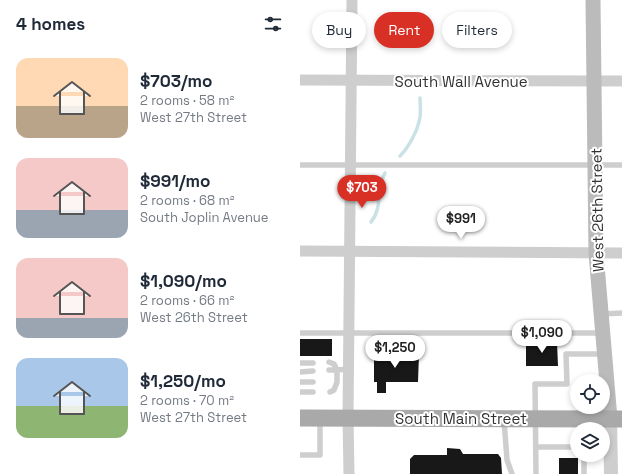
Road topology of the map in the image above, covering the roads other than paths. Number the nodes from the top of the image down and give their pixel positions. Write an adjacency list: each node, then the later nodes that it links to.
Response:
1 (352, 0): 4 (street)
2 (593, 0): 5 (main road, West 26th Street)
3 (300, 80): 4 (street, South Wall Avenue)
4 (352, 80): 5 (street, South Wall Avenue); 8 (street)
5 (594, 81): 6 (street, South Wall Avenue); 9 (main road, West 26th Street)
6 (622, 81)
7 (300, 165): 8 (lane)
8 (351, 165): 9 (lane); 12 (street)
9 (595, 165): 10 (lane); 13 (main road, West 26th Street)
10 (622, 165)
11 (300, 251): 12 (street)
12 (350, 251): 13 (street); 19 (street)
13 (596, 253): 14 (street); 16 (main road, West 26th Street)
14 (622, 253)
15 (622, 313): 16 (lane)
16 (601, 314): 17 (main road, West 26th Street)
17 (603, 332): 19 (lane); 20 (main road, West 26th Street)
18 (300, 333): 19 (lane)
19 (349, 333): 24 (street)
20 (605, 354): 40 (lane); 41 (main road, West 26th Street)
21 (329, 362): 26 (lane)
22 (300, 363): 23 (lane)
23 (313, 363)
24 (349, 369): 26 (lane); 38 (street)
25 (329, 370): 26 (lane)
26 (337, 370): 32 (lane)
27 (313, 371): 28 (lane)
28 (300, 372)
29 (300, 382): 30 (lane)
30 (313, 382)
31 (329, 382): 32 (lane)
32 (337, 382): 35 (lane)
33 (300, 392): 34 (lane)
34 (313, 392)
35 (330, 392)
36 (300, 418): 37 (main road, South Main Street)
37 (320, 418): 38 (main road, South Main Street); 44 (lane)
38 (348, 418): 39 (main road, South Main Street); 46 (street)
39 (503, 418): 40 (main road, South Main Street); 47 (lane)
40 (536, 419): 41 (main road, South Main Street); 42 (lane)
41 (616, 419): 50 (street)
42 (536, 447): 43 (lane); 48 (lane)
43 (570, 447)
44 (300, 455)
45 (584, 462): 49 (lane)
46 (349, 474)
47 (512, 474)
48 (536, 474)
49 (584, 474)
50 (612, 474)

